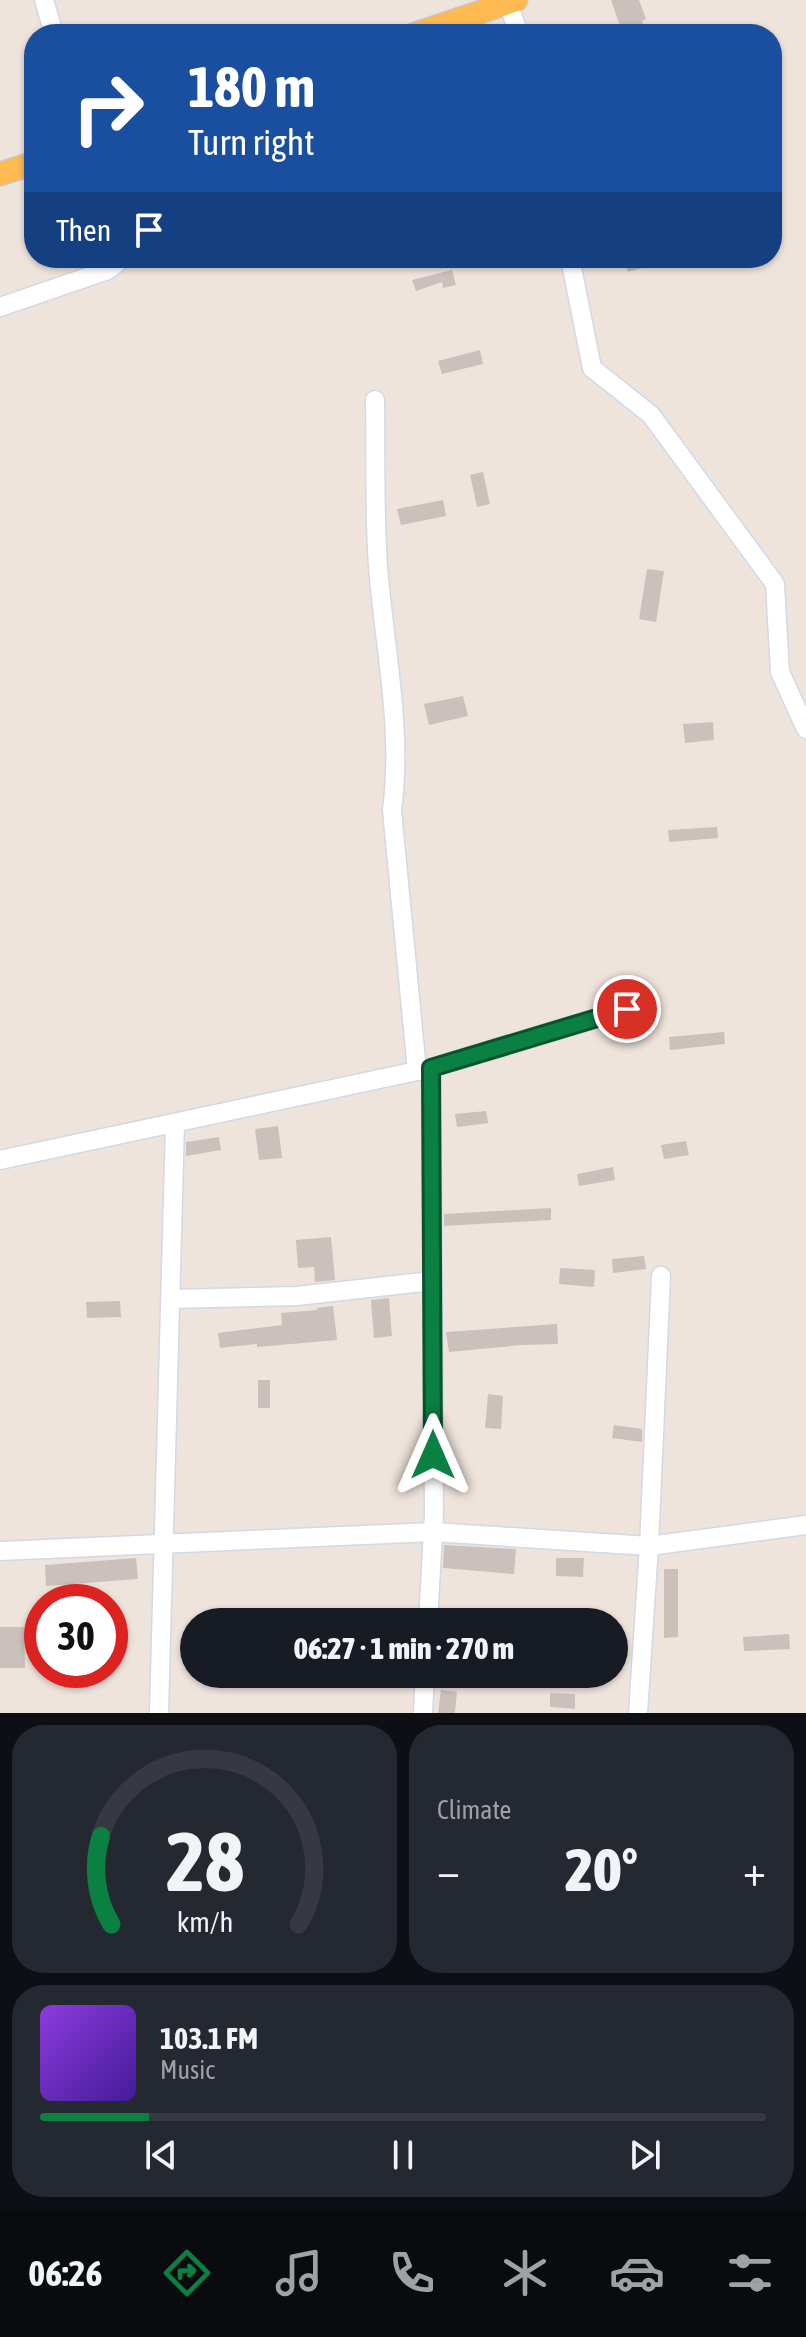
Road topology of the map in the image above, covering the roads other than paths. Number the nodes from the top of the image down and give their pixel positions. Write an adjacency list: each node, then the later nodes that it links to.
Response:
1 (44, 0): 3 (street)
2 (512, 1): 4 (main road); 5 (street)
3 (51, 24)
4 (444, 24)
5 (517, 24)
6 (24, 166): 7 (main road)
7 (0, 174)
8 (111, 268): 10 (street)
9 (572, 268): 12 (street)
10 (0, 307)
11 (375, 400): 14 (street)
12 (806, 729)
13 (627, 1009): 14 (street)
14 (424, 1069): 15 (street); 18 (street)
15 (175, 1123): 16 (street); 19 (street)
16 (0, 1160)
17 (661, 1276): 23 (street)
18 (432, 1281): 19 (street); 21 (street)
19 (171, 1299): 22 (street)
20 (806, 1525): 23 (street)
21 (433, 1532): 22 (street); 23 (street); 25 (street)
22 (164, 1543): 24 (street); 27 (street)
23 (649, 1546): 29 (street)
24 (0, 1551)
25 (429, 1608)
26 (424, 1688): 28 (street)
27 (159, 1713)
28 (423, 1713)
29 (638, 1713)

